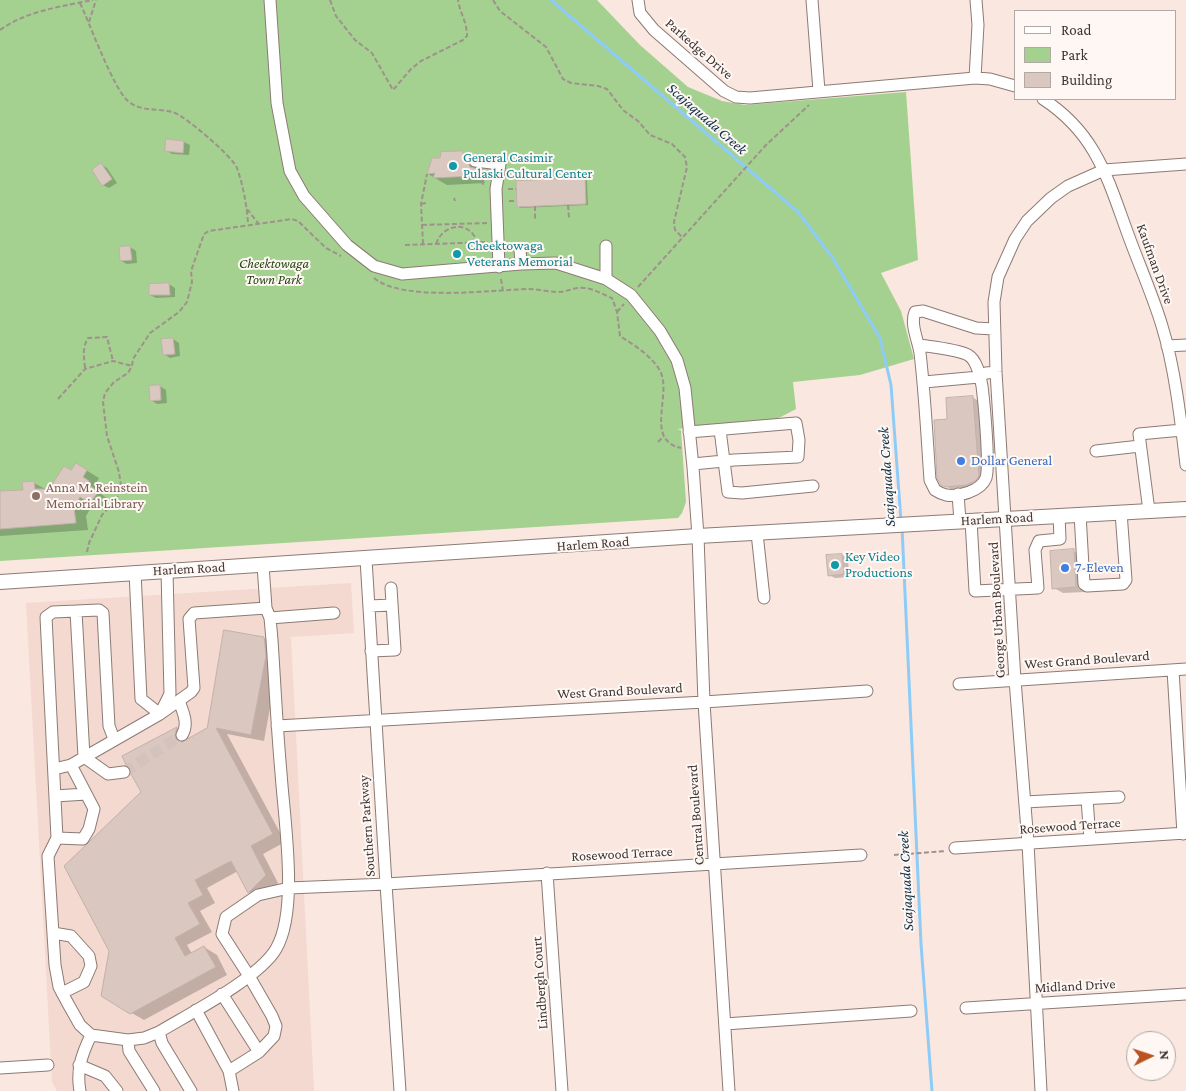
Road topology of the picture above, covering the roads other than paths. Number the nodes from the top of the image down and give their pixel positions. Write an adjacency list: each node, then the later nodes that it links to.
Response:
1 (270, 0): 17 (street)
2 (638, 0): 7 (street, Parkedge Drive)
3 (812, 0): 7 (street)
4 (976, 0): 5 (street)
5 (976, 78): 6 (street); 7 (street)
6 (1014, 86)
7 (819, 91)
8 (1044, 100): 11 (street, Kaufman Drive)
9 (475, 161): 16 (street)
10 (1186, 164): 11 (street, George Urban Boulevard)
11 (1104, 170): 19 (street, George Urban Boulevard); 22 (street, Kaufman Drive)
12 (606, 246): 18 (street)
13 (520, 249): 15 (street)
14 (402, 261): 17 (street)
15 (521, 264): 16 (street); 18 (street)
16 (499, 267): 17 (street)
17 (402, 274)
18 (606, 279): 28 (street, Central Boulevard)
19 (994, 329): 20 (street); 23 (street, George Urban Boulevard)
20 (919, 345): 24 (street); 25 (street)
21 (1186, 345): 22 (street)
22 (1167, 346): 27 (street, Kaufman Drive)
23 (996, 372): 24 (street); 41 (street, George Urban Boulevard)
24 (979, 377): 25 (street); 35 (street)
25 (924, 382): 35 (street)
26 (720, 430): 28 (street); 31 (street); 31 (street)
27 (1182, 430): 29 (street); 33 (street, Kaufman Drive)
28 (689, 432): 32 (street, Central Boulevard)
29 (1140, 446): 30 (street); 37 (street)
30 (1096, 451)
31 (723, 461): 32 (street); 34 (street)
32 (693, 464): 44 (street, Central Boulevard)
33 (1186, 465)
34 (813, 486)
35 (958, 494): 42 (street)
36 (1186, 508): 37 (main road, Harlem Road)
37 (1149, 511): 38 (main road, Harlem Road)
38 (1121, 512): 39 (main road, Harlem Road); 39 (street)
39 (1080, 514): 40 (main road, Harlem Road)
40 (1059, 515): 41 (main road, Harlem Road); 51 (street)
41 (1006, 518): 42 (main road, Harlem Road); 51 (street, George Urban Boulevard)
42 (966, 520): 43 (main road, Harlem Road); 51 (street)
43 (757, 533): 44 (main road, Harlem Road); 52 (street)
44 (698, 536): 45 (main road, Harlem Road); 65 (street, Central Boulevard)
45 (366, 559): 46 (main road, Harlem Road); 54 (street, Southern Parkway)
46 (263, 565): 47 (main road, Harlem Road); 56 (street)
47 (167, 570): 48 (main road, Harlem Road); 66 (street)
48 (135, 572): 49 (main road, Harlem Road); 66 (street)
49 (0, 582)
50 (391, 588): 53 (street)
51 (1010, 590): 61 (street, George Urban Boulevard)
52 (764, 598)
53 (392, 605): 54 (street); 58 (street)
54 (369, 606): 58 (street, Southern Parkway)
55 (76, 611): 70 (street); 72 (street); 74 (street)
56 (268, 613): 57 (street); 64 (street); 68 (street)
57 (334, 613)
58 (371, 652): 67 (street, Southern Parkway)
59 (1186, 669): 60 (street, West Grand Boulevard)
60 (1173, 670): 61 (street, West Grand Boulevard); 71 (street)
61 (1015, 680): 62 (street, West Grand Boulevard); 80 (street, George Urban Boulevard)
62 (960, 684)
63 (867, 690): 65 (street, West Grand Boulevard)
64 (179, 701): 66 (street); 69 (street)
65 (704, 702): 67 (street, West Grand Boulevard); 87 (street, Central Boulevard)
66 (160, 714): 70 (street)
67 (376, 721): 68 (street, West Grand Boulevard); 89 (street, Southern Parkway)
68 (277, 726): 90 (street)
69 (182, 735)
70 (114, 739): 72 (street)
71 (1182, 752): 81 (street)
72 (84, 757): 73 (street); 75 (street)
73 (71, 765): 74 (street); 76 (street)
74 (54, 769): 77 (street)
75 (124, 772)
76 (86, 794): 77 (street); 82 (street)
77 (55, 796): 82 (street)
78 (1119, 797): 79 (street)
79 (1087, 799): 80 (street); 83 (street)
80 (1025, 802): 84 (street, George Urban Boulevard)
81 (1184, 834): 83 (street, Rosewood Terrace)
82 (57, 838): 91 (street)
83 (1090, 839): 84 (street, Rosewood Terrace)
84 (1028, 843): 85 (street, Rosewood Terrace); 96 (street, George Urban Boulevard)
85 (950, 850)
86 (861, 855): 87 (street, Rosewood Terrace)
87 (714, 863): 88 (street, Rosewood Terrace); 100 (street, Central Boulevard)
88 (547, 874): 89 (street, Rosewood Terrace); 115 (street, Lindbergh Court)
89 (386, 884): 90 (street, Rosewood Terrace); 114 (street, Southern Parkway)
90 (289, 888): 92 (street); 92 (street, Rosewood Terrace)
91 (53, 933): 93 (street); 93 (street)
92 (249, 976): 94 (street); 104 (street, Rosewood Terrace)
93 (62, 993): 102 (street)
94 (222, 994): 98 (street); 104 (street)
95 (1186, 994): 96 (street, Midland Drive)
96 (1036, 1004): 97 (street, Midland Drive); 117 (street, George Urban Boulevard)
97 (966, 1008)
98 (196, 1010): 101 (street); 108 (street)
99 (911, 1012): 100 (street)
100 (724, 1024): 116 (street, Central Boulevard)
101 (159, 1032): 103 (street); 112 (street)
102 (91, 1035): 103 (street); 106 (street)
103 (128, 1040): 111 (street)
104 (259, 1052): 108 (street, Rosewood Terrace)
105 (48, 1065): 107 (street)
106 (80, 1065): 109 (street); 110 (street)
107 (0, 1068)
108 (229, 1071): 113 (street)
109 (80, 1091)
110 (117, 1091)
111 (154, 1091)
112 (191, 1091)
113 (232, 1091)
114 (400, 1091)
115 (562, 1091)
116 (730, 1091)
117 (1041, 1091)

